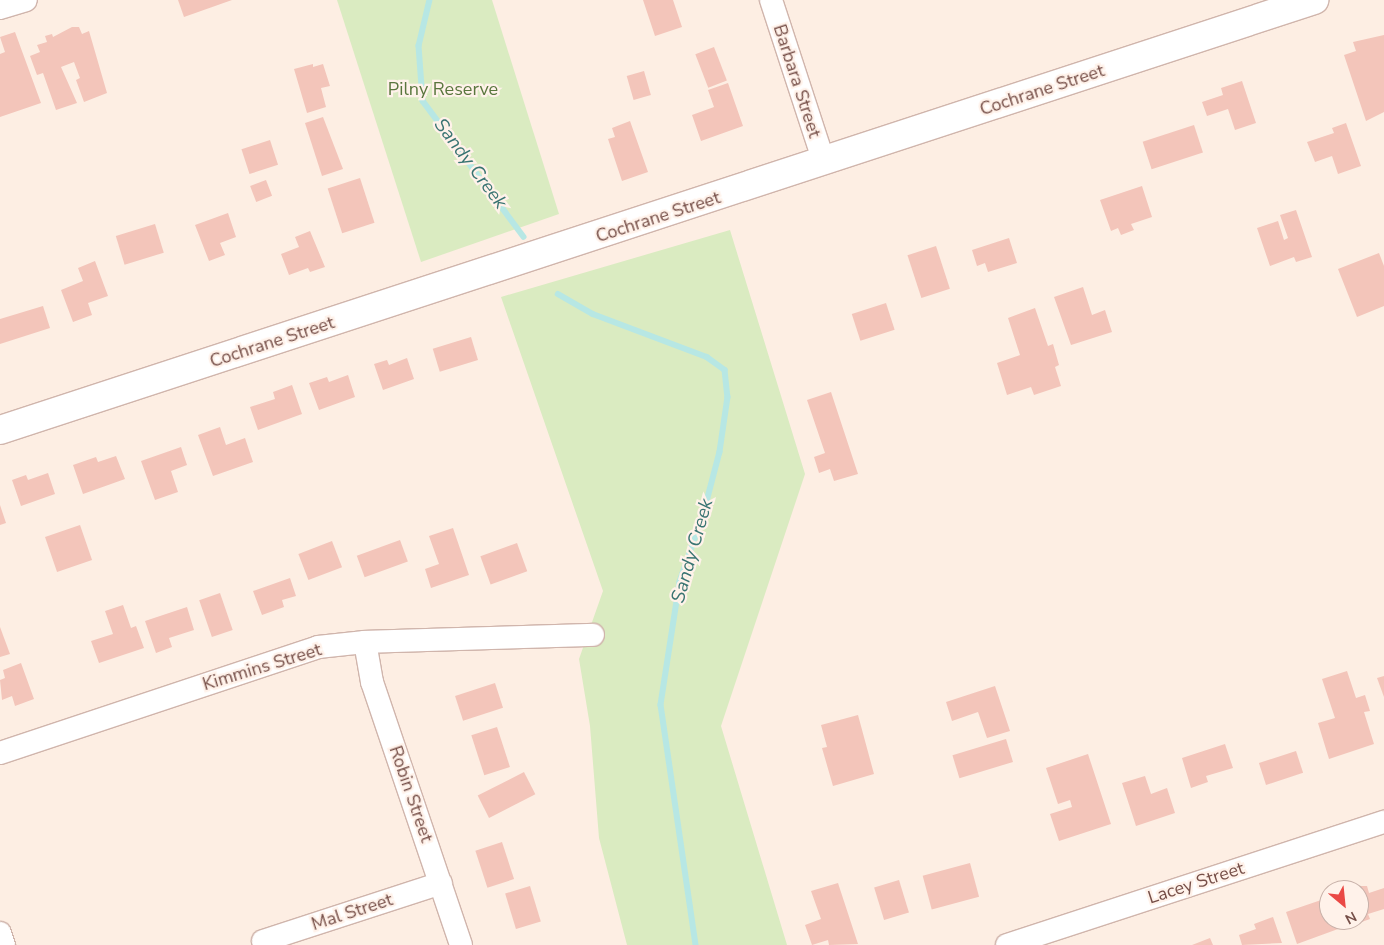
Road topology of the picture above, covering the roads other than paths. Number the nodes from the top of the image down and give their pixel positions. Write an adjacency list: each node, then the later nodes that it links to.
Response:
1 (26, 0): 4 (street)
2 (771, 0): 5 (street, Barbara Street)
3 (1314, 0): 5 (street, Cochrane Street)
4 (0, 8)
5 (824, 162): 6 (street, Cochrane Street)
6 (0, 430)
7 (593, 635): 8 (street, Kimmins Street)
8 (365, 642): 9 (street, Kimmins Street); 11 (street, Robin Street)
9 (0, 753)
10 (1384, 822): 16 (street, Lacey Street)
11 (441, 883): 13 (street, Mal Street); 15 (street, Robin Street)
12 (0, 933): 14 (street)
13 (263, 941)
14 (4, 945)
15 (461, 945)
16 (1007, 945)

